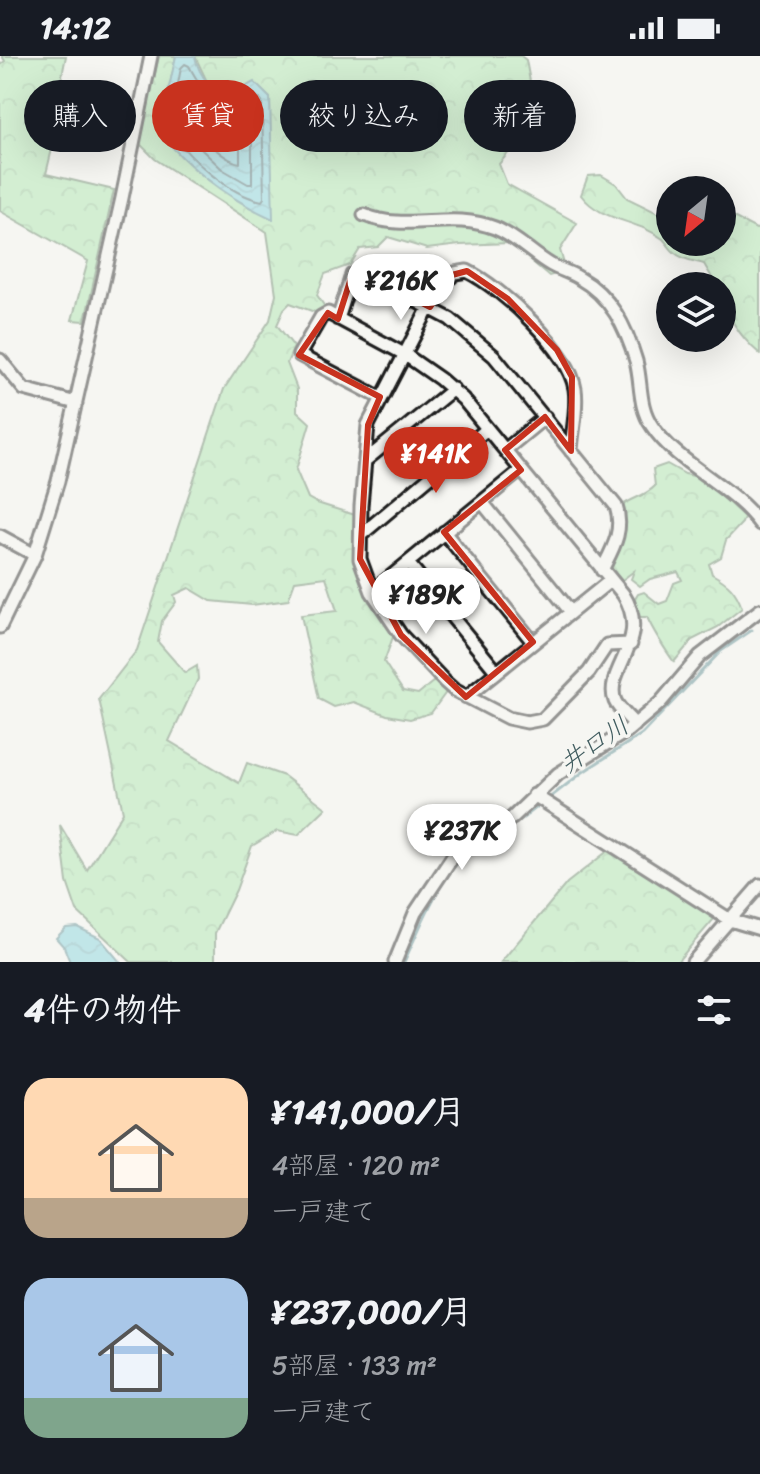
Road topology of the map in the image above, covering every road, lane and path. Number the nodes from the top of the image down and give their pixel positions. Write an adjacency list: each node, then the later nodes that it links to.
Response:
1 (151, 56): 11 (street)
2 (364, 215): 19 (street)
3 (430, 307): 4 (street); 5 (street); 12 (street); 15 (street)
4 (338, 319): 5 (street); 10 (street)
5 (404, 354): 9 (street); 10 (street)
6 (0, 360): 7 (street)
7 (8, 370): 8 (street); 11 (street)
8 (0, 384)
9 (453, 389): 13 (street); 16 (street)
10 (381, 398): 16 (street)
11 (76, 403): 23 (street)
12 (545, 417): 14 (street); 15 (street)
13 (487, 429): 14 (street); 21 (street)
14 (505, 450): 17 (street)
15 (571, 451): 25 (street)
16 (366, 460): 21 (street)
17 (521, 470): 18 (street); 25 (street)
18 (482, 502): 20 (street); 29 (street)
19 (760, 524)
20 (444, 532): 24 (street); 31 (street)
21 (362, 534): 27 (street)
22 (0, 536): 23 (street)
23 (35, 555): 30 (street)
24 (408, 563): 27 (street); 33 (street)
25 (602, 570): 26 (street)
26 (611, 580): 29 (street); 32 (street)
27 (372, 592): 34 (street)
28 (760, 610): 35 (street)
29 (571, 612): 31 (street)
30 (0, 627)
31 (533, 642): 33 (street)
32 (631, 644): 34 (street); 35 (street)
33 (497, 672): 34 (street)
34 (466, 697)
35 (635, 725): 36 (street)
36 (534, 795): 38 (street); 40 (street)
37 (760, 885): 38 (street)
38 (730, 920): 39 (street); 41 (street)
39 (760, 929)
40 (395, 962)
41 (693, 962)

